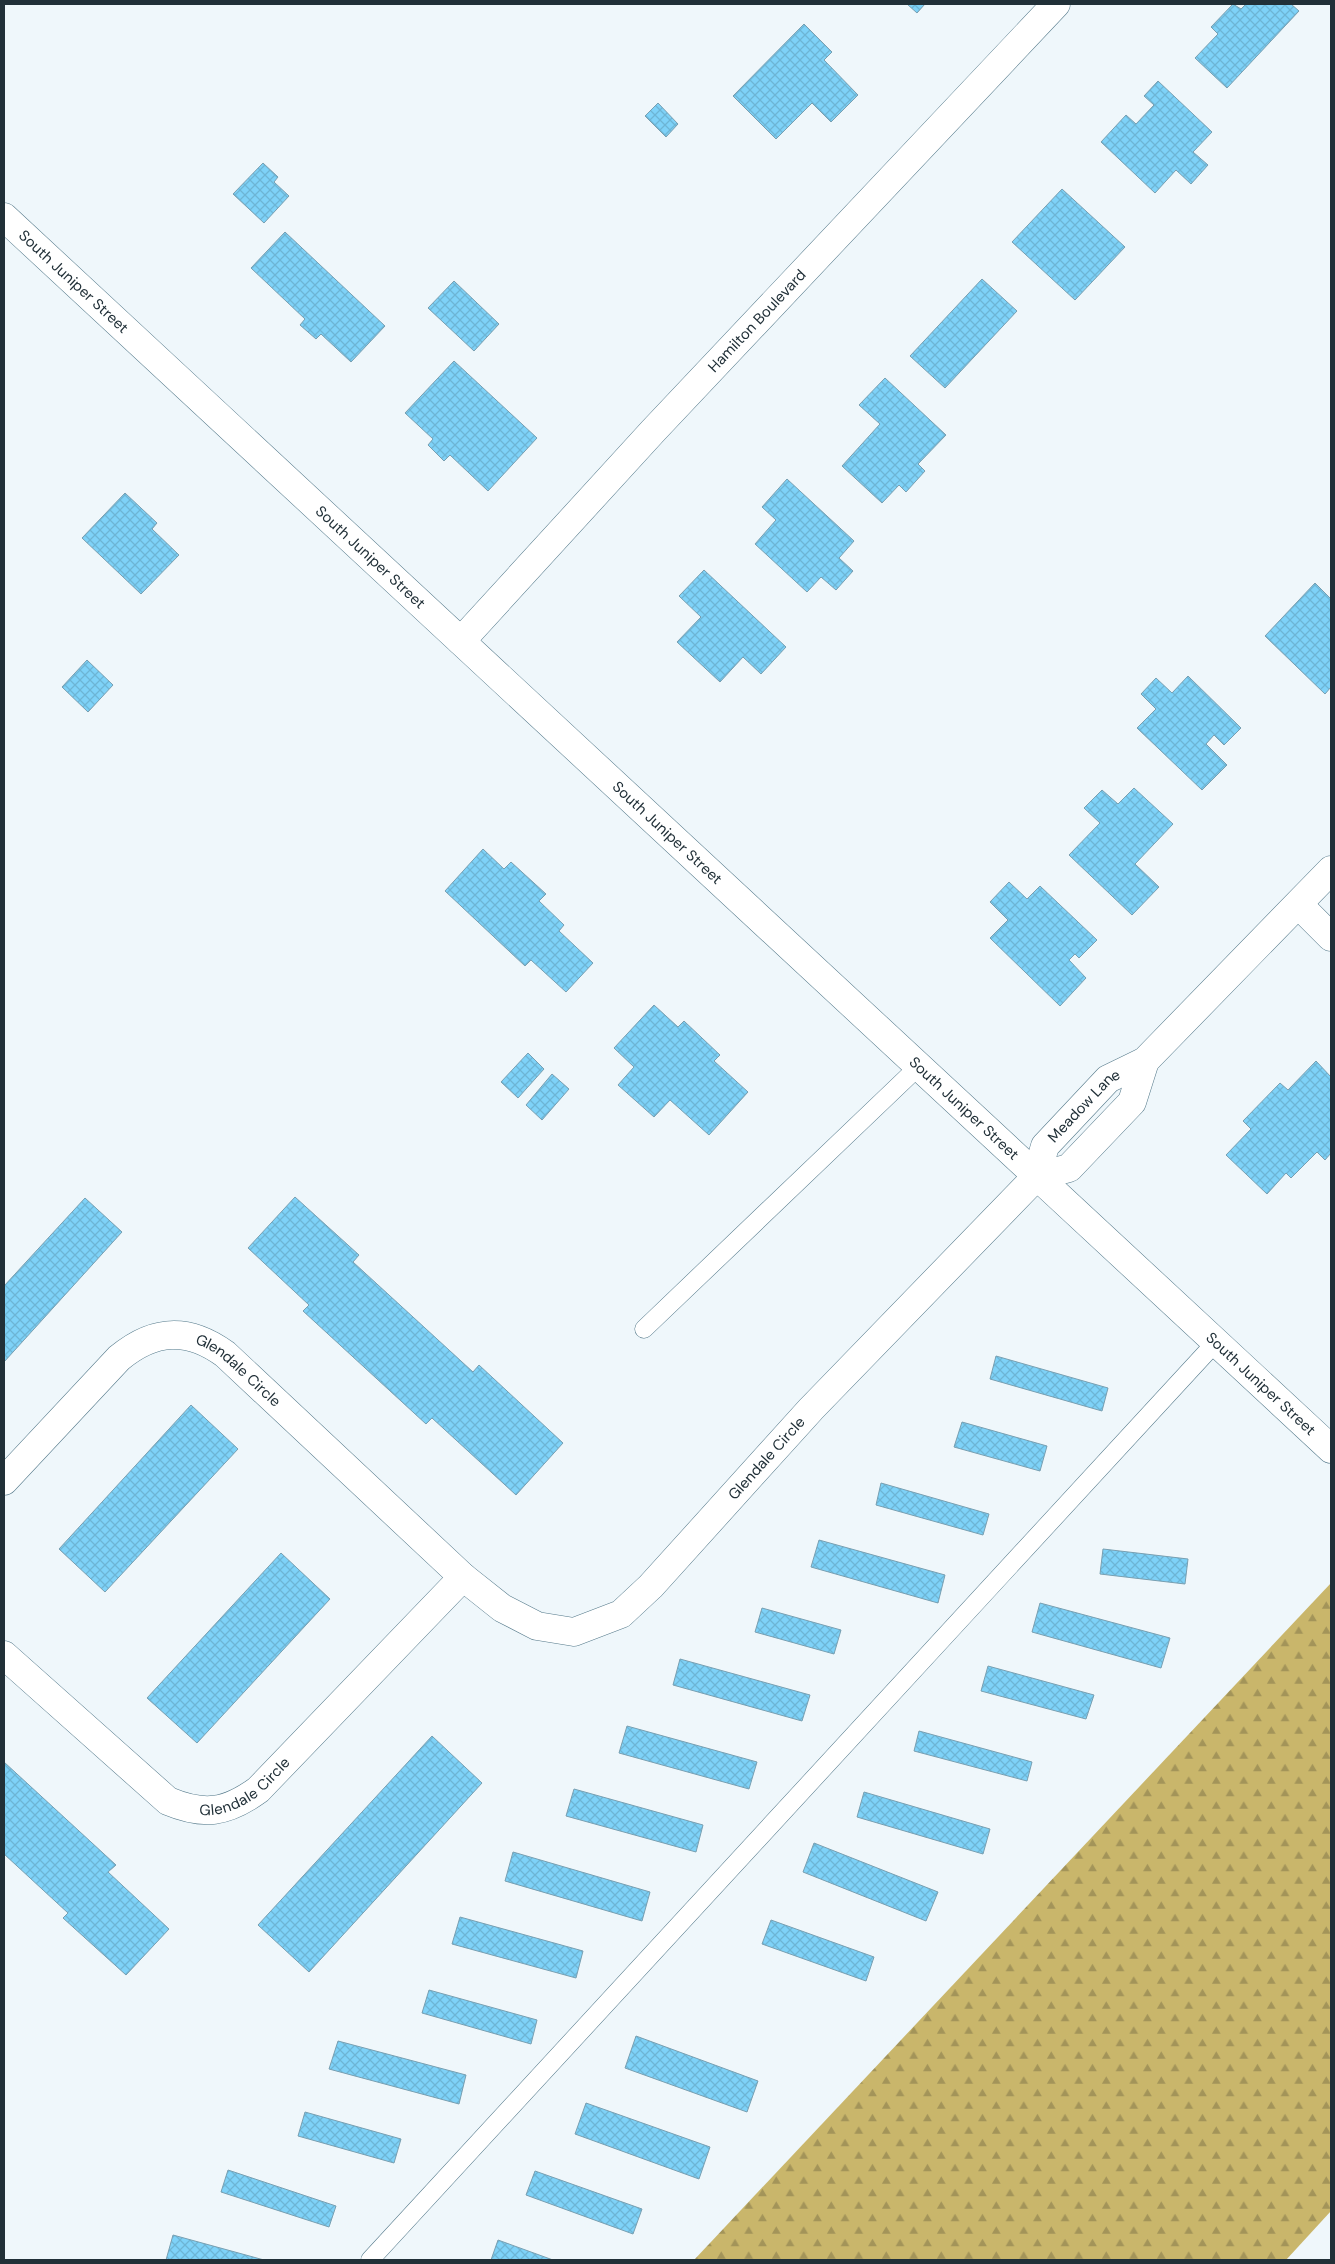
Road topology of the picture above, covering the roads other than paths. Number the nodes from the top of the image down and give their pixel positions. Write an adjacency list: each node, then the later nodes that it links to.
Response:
1 (1056, 4): 3 (street, Hamilton Boulevard)
2 (4, 217): 3 (street, South Juniper Street)
3 (461, 641): 7 (street, South Juniper Street)
4 (1331, 870): 5 (street, Meadow Lane)
5 (1299, 905): 6 (street); 8 (street, Meadow Lane)
6 (1331, 937)
7 (918, 1067): 8 (street, South Juniper Street); 9 (lane)
8 (1036, 1178): 10 (street, South Juniper Street); 13 (street, Glendale Circle)
9 (644, 1329)
10 (1216, 1342): 11 (street, South Juniper Street); 15 (lane)
11 (1331, 1449)
12 (4, 1481): 13 (street, Glendale Circle)
13 (463, 1577): 14 (street, Glendale Circle)
14 (4, 1655)
15 (370, 2260)

